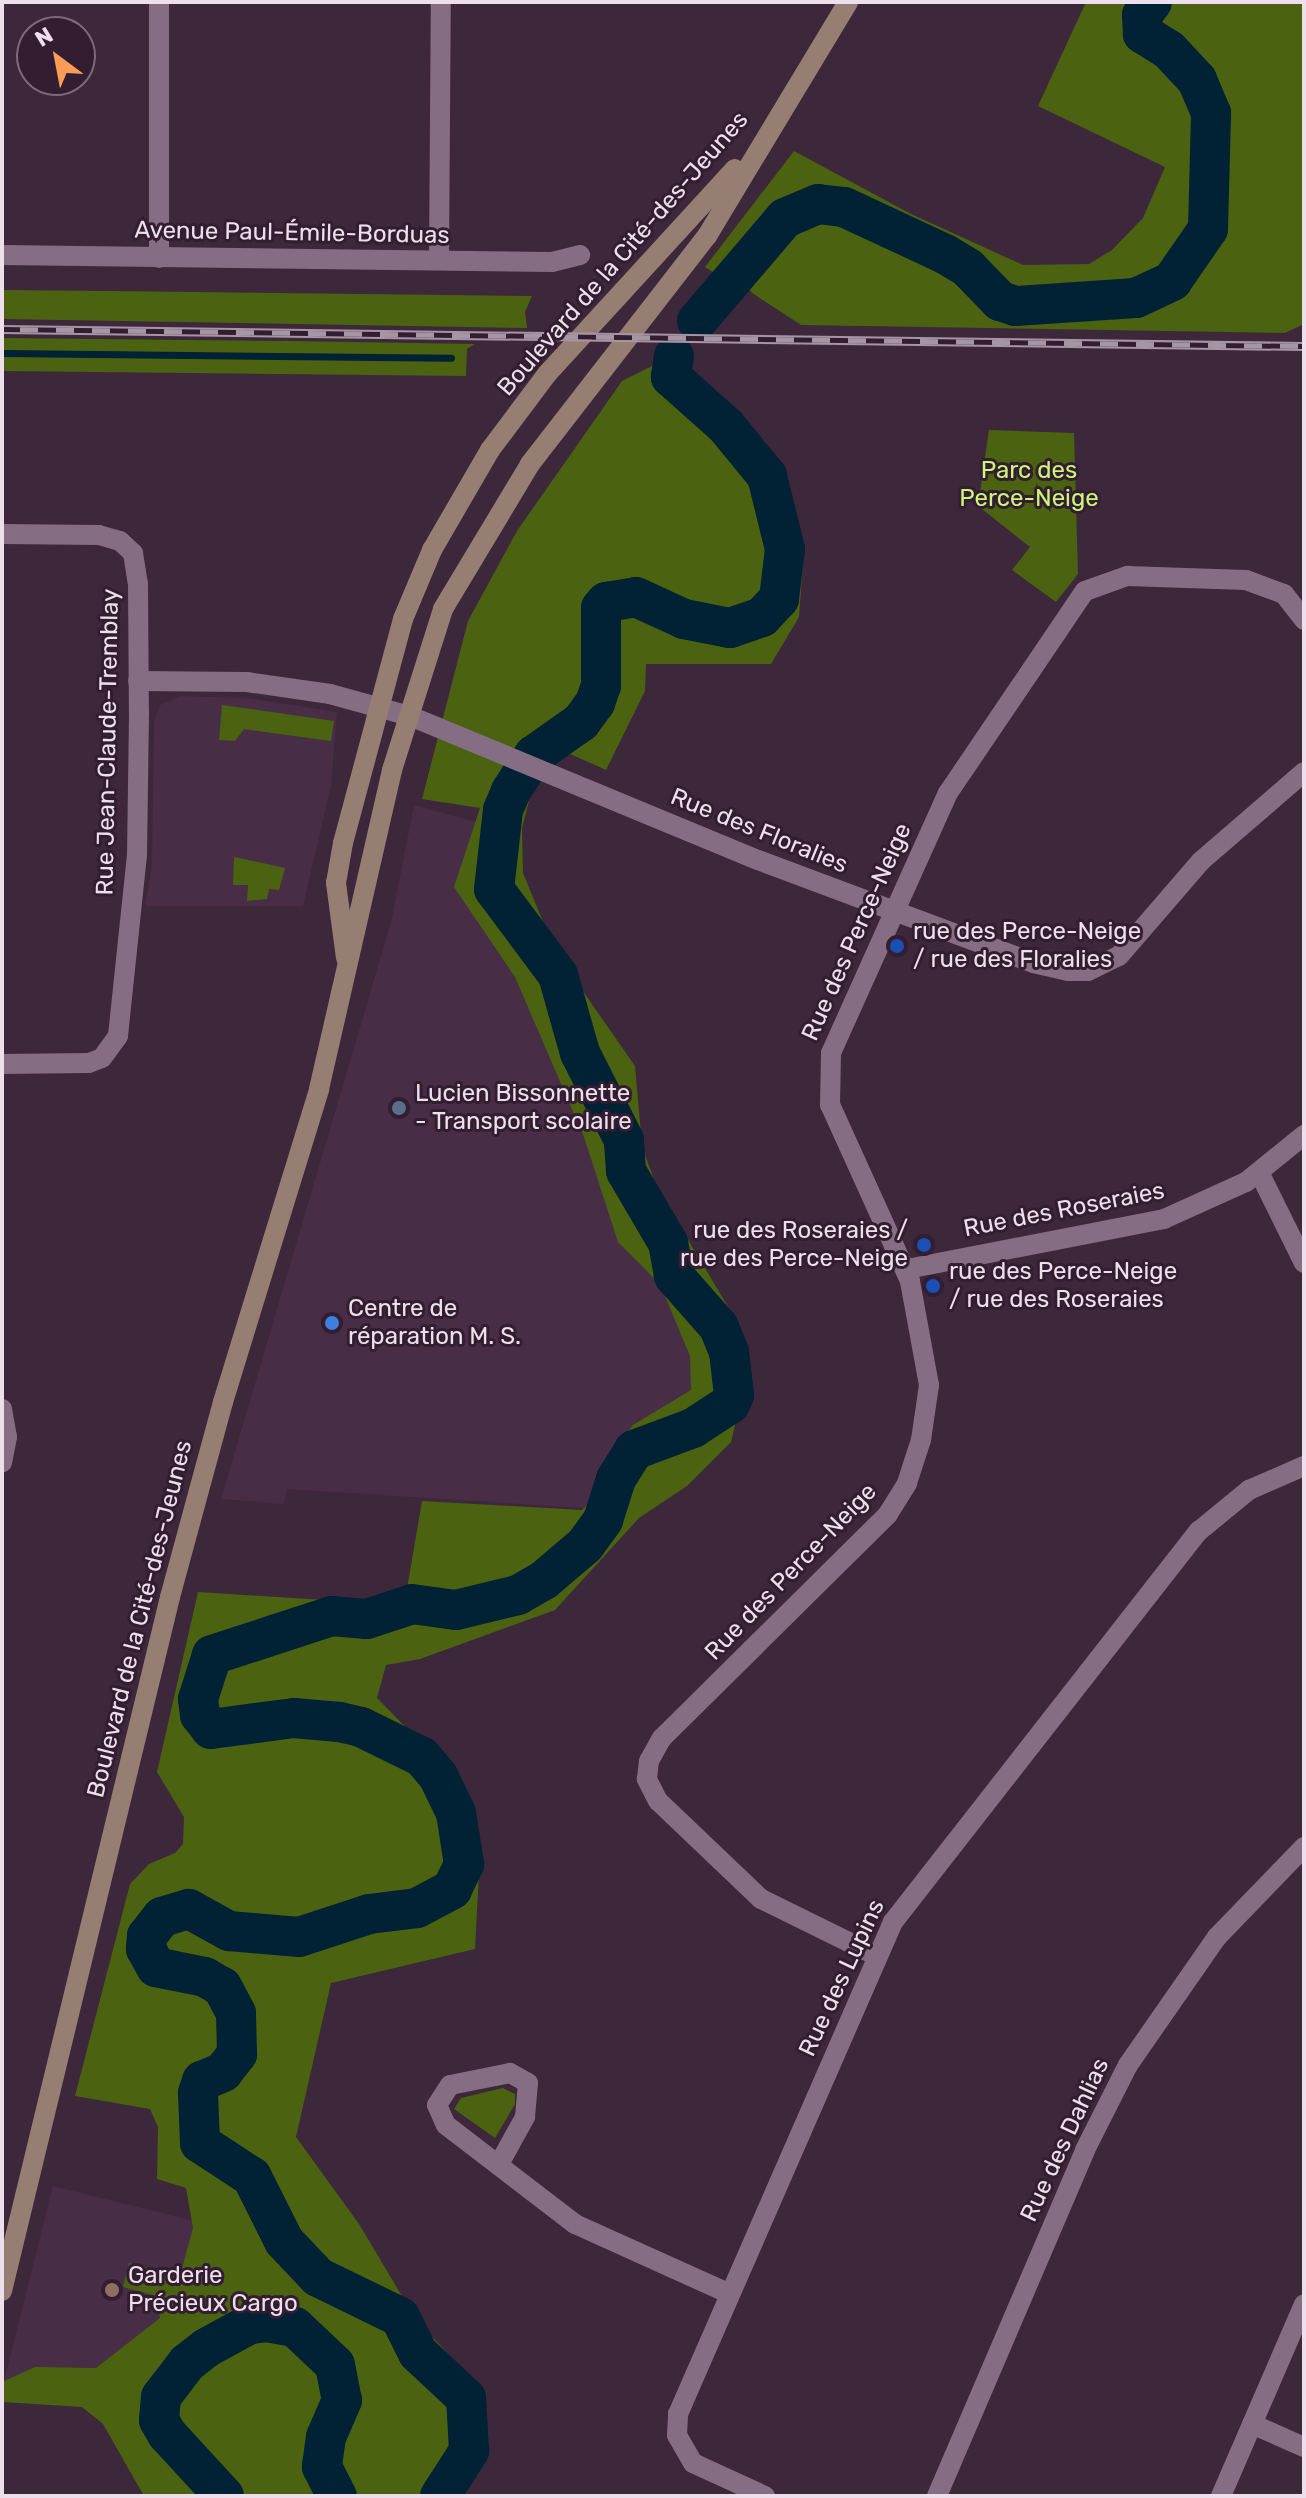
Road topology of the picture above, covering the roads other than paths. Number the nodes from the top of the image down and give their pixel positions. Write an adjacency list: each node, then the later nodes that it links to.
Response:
1 (159, 2): 7 (street)
2 (441, 2): 8 (street)
3 (848, 2): 4 (main road, Boulevard de la Cité-des-Jeunes)
4 (778, 117): 12 (main road, Boulevard de la Cité-des-Jeunes); 13 (main road, Boulevard de la Cité-des-Jeunes)
5 (2, 255): 7 (street, Avenue Paul-Émile-Borduas)
6 (580, 255): 8 (street, Avenue Paul-Émile-Borduas)
7 (159, 258): 8 (street, Avenue Paul-Émile-Borduas)
8 (439, 260)
9 (2, 534): 11 (street, Rue Jean-Claude-Tremblay)
10 (1304, 620): 15 (street, Rue des Perce-Neige)
11 (138, 681): 12 (street, Rue des Floralies); 17 (street, Rue Jean-Claude-Tremblay)
12 (377, 706): 13 (street, Rue des Floralies); 16 (main road, Boulevard de la Cité-des-Jeunes)
13 (410, 716): 15 (street, Rue des Floralies); 16 (main road, Boulevard de la Cité-des-Jeunes)
14 (1304, 772): 15 (street, Rue des Floralies)
15 (893, 911): 21 (street, Rue des Perce-Neige)
16 (347, 965): 28 (main road, Boulevard de la Cité-des-Jeunes)
17 (2, 1064)
18 (1304, 1135): 19 (street, Rue des Roseraies)
19 (1260, 1174): 20 (street); 21 (street, Rue des Roseraies)
20 (1304, 1263)
21 (907, 1269): 26 (street, Rue des Perce-Neige)
22 (2, 1409): 23 (street)
23 (2, 1463)
24 (1304, 1466): 26 (street, Rue des Lupins)
25 (1304, 1847): 34 (street, Rue des Dahlias)
26 (877, 1956): 29 (street, Rue des Lupins)
27 (499, 2164): 27 (street); 29 (street)
28 (2, 2291)
29 (730, 2294): 33 (street, Rue des Lupins)
30 (1304, 2304): 31 (street)
31 (1252, 2424): 32 (street); 35 (street)
32 (1304, 2447)
33 (765, 2496)
34 (937, 2496)
35 (1221, 2496)

